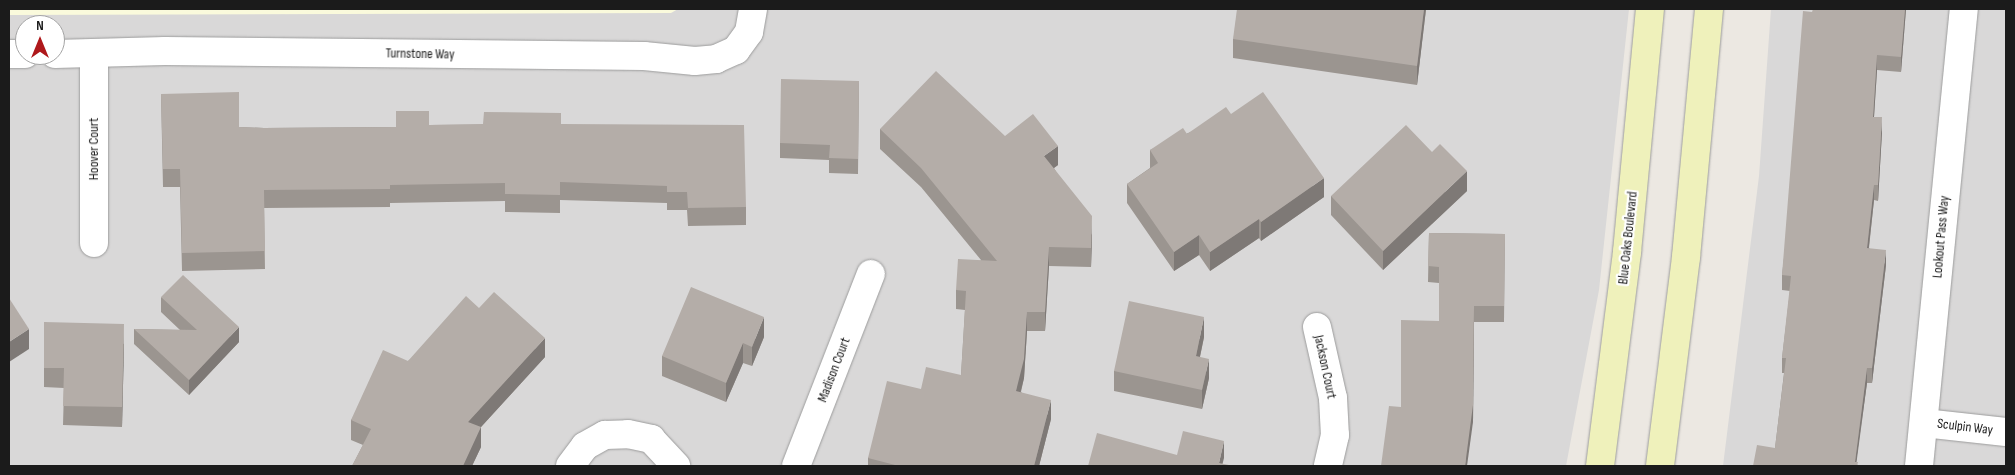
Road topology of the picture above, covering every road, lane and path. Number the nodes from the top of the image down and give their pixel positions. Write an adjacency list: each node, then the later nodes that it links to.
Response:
1 (753, 9): 6 (street, Turnstone Way)
2 (1650, 9): 16 (main road, Blue Oaks Boulevard)
3 (1709, 9): 17 (main road)
4 (1964, 9): 10 (street, Lookout Pass Way)
5 (65, 54): 6 (street, Turnstone Way)
6 (94, 54): 7 (street, Hoover Court)
7 (94, 243)
8 (871, 274): 14 (street, Madison Court)
9 (1316, 327): 15 (street, Jackson Court)
10 (1924, 422): 11 (street, Sculpin Way); 18 (street, Lookout Pass Way)
11 (2006, 432)
12 (570, 466): 13 (street)
13 (676, 466)
14 (796, 466)
15 (1328, 466)
16 (1600, 466)
17 (1660, 466)
18 (1919, 466)

